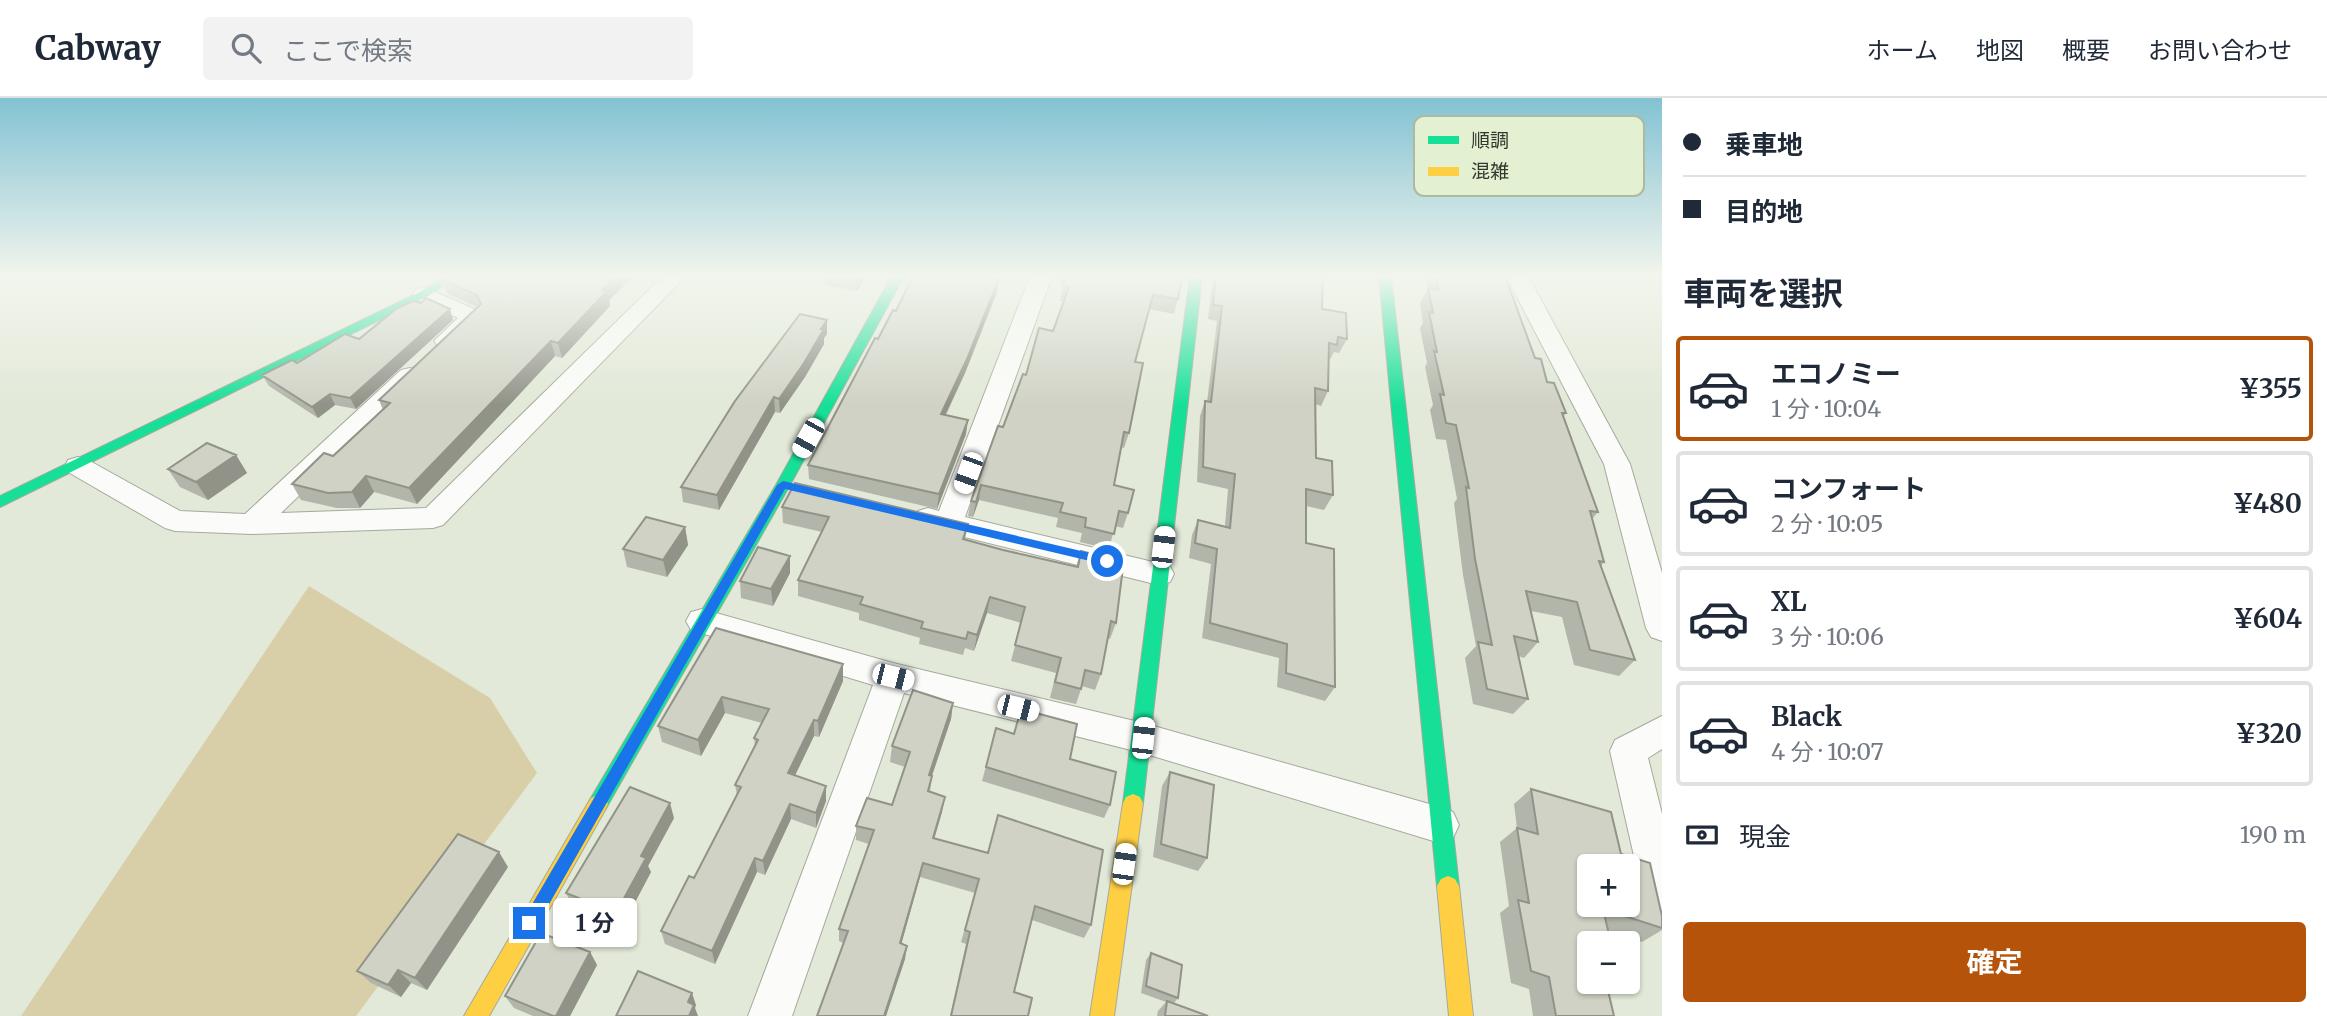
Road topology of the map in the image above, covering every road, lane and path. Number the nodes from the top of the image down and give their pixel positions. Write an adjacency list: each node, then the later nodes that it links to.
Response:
1 (374, 319): 9 (street)
2 (471, 319): 13 (street)
3 (631, 319): 13 (street)
4 (877, 319): 15 (street)
5 (1025, 319): 12 (street)
6 (1191, 319): 14 (street)
7 (1389, 319): 20 (street)
8 (1540, 319): 16 (street)
9 (78, 466): 10 (street); 13 (street)
10 (0, 502)
11 (898, 511): 12 (street)
12 (949, 522): 14 (street)
13 (252, 524)
14 (1159, 574): 19 (street)
15 (702, 621): 17 (street); 22 (street)
16 (1662, 628)
17 (893, 677): 19 (street); 23 (street)
18 (1662, 731): 21 (street)
19 (1143, 738): 20 (street); 24 (street)
20 (1440, 825): 25 (street)
21 (1662, 891)
22 (476, 1016)
23 (770, 1016)
24 (1102, 1016)
25 (1461, 1016)

